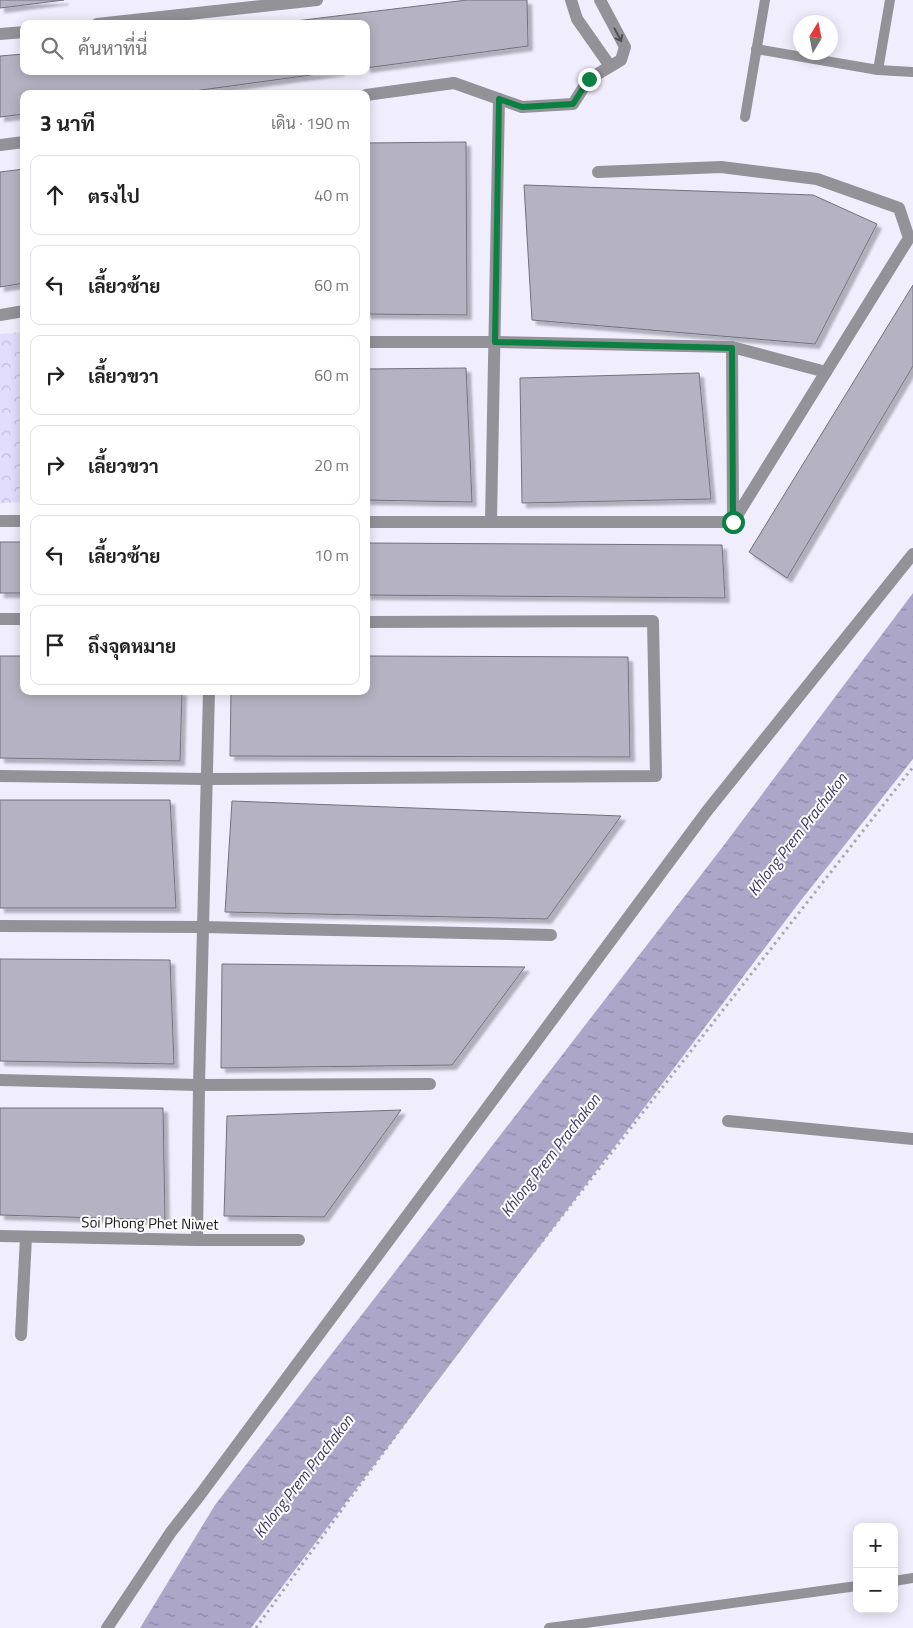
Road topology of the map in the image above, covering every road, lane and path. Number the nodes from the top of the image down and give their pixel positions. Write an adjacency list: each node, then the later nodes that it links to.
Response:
1 (317, 0): 6 (street)
2 (571, 0): 10 (street)
3 (600, 0): 10 (street, one-way to 10)
4 (765, 0): 9 (lane)
5 (890, 0): 11 (lane)
6 (134, 20)
7 (20, 32): 8 (street)
8 (0, 34)
9 (756, 49): 11 (lane); 15 (lane)
10 (610, 66): 14 (street)
11 (878, 70): 12 (lane)
12 (913, 72)
13 (370, 94): 14 (street)
14 (499, 99): 22 (street)
15 (745, 117)
16 (20, 142): 17 (street)
17 (0, 145)
18 (598, 172): 24 (street)
19 (20, 312): 20 (street)
20 (0, 315)
21 (370, 342): 22 (street)
22 (495, 342): 23 (street); 28 (street)
23 (732, 348): 24 (street); 29 (street)
24 (826, 372): 29 (street)
25 (0, 521): 26 (street)
26 (20, 521)
27 (370, 522): 28 (street)
28 (491, 522): 29 (street)
29 (733, 522)
30 (913, 554): 54 (street)
31 (0, 619): 32 (street)
32 (20, 619)
33 (370, 622): 37 (street)
34 (209, 695): 37 (street)
35 (913, 767): 55 (path)
36 (0, 776): 37 (street)
37 (207, 779): 39 (street)
38 (0, 926): 39 (street)
39 (203, 927): 40 (street); 43 (street)
40 (551, 934)
41 (0, 1080): 43 (street)
42 (430, 1084): 43 (street)
43 (199, 1085): 48 (street)
44 (728, 1121): 45 (street)
45 (913, 1139)
46 (0, 1236): 47 (street, Soi Phong Phet Niwet)
47 (26, 1237): 48 (street, Soi Phong Phet Niwet); 50 (street)
48 (197, 1240): 49 (street, Soi Phong Phet Niwet)
49 (299, 1240)
50 (21, 1335)
51 (913, 1578): 52 (lane)
52 (898, 1580)
53 (853, 1587): 56 (lane)
54 (107, 1628)
55 (256, 1628)
56 (549, 1628)

